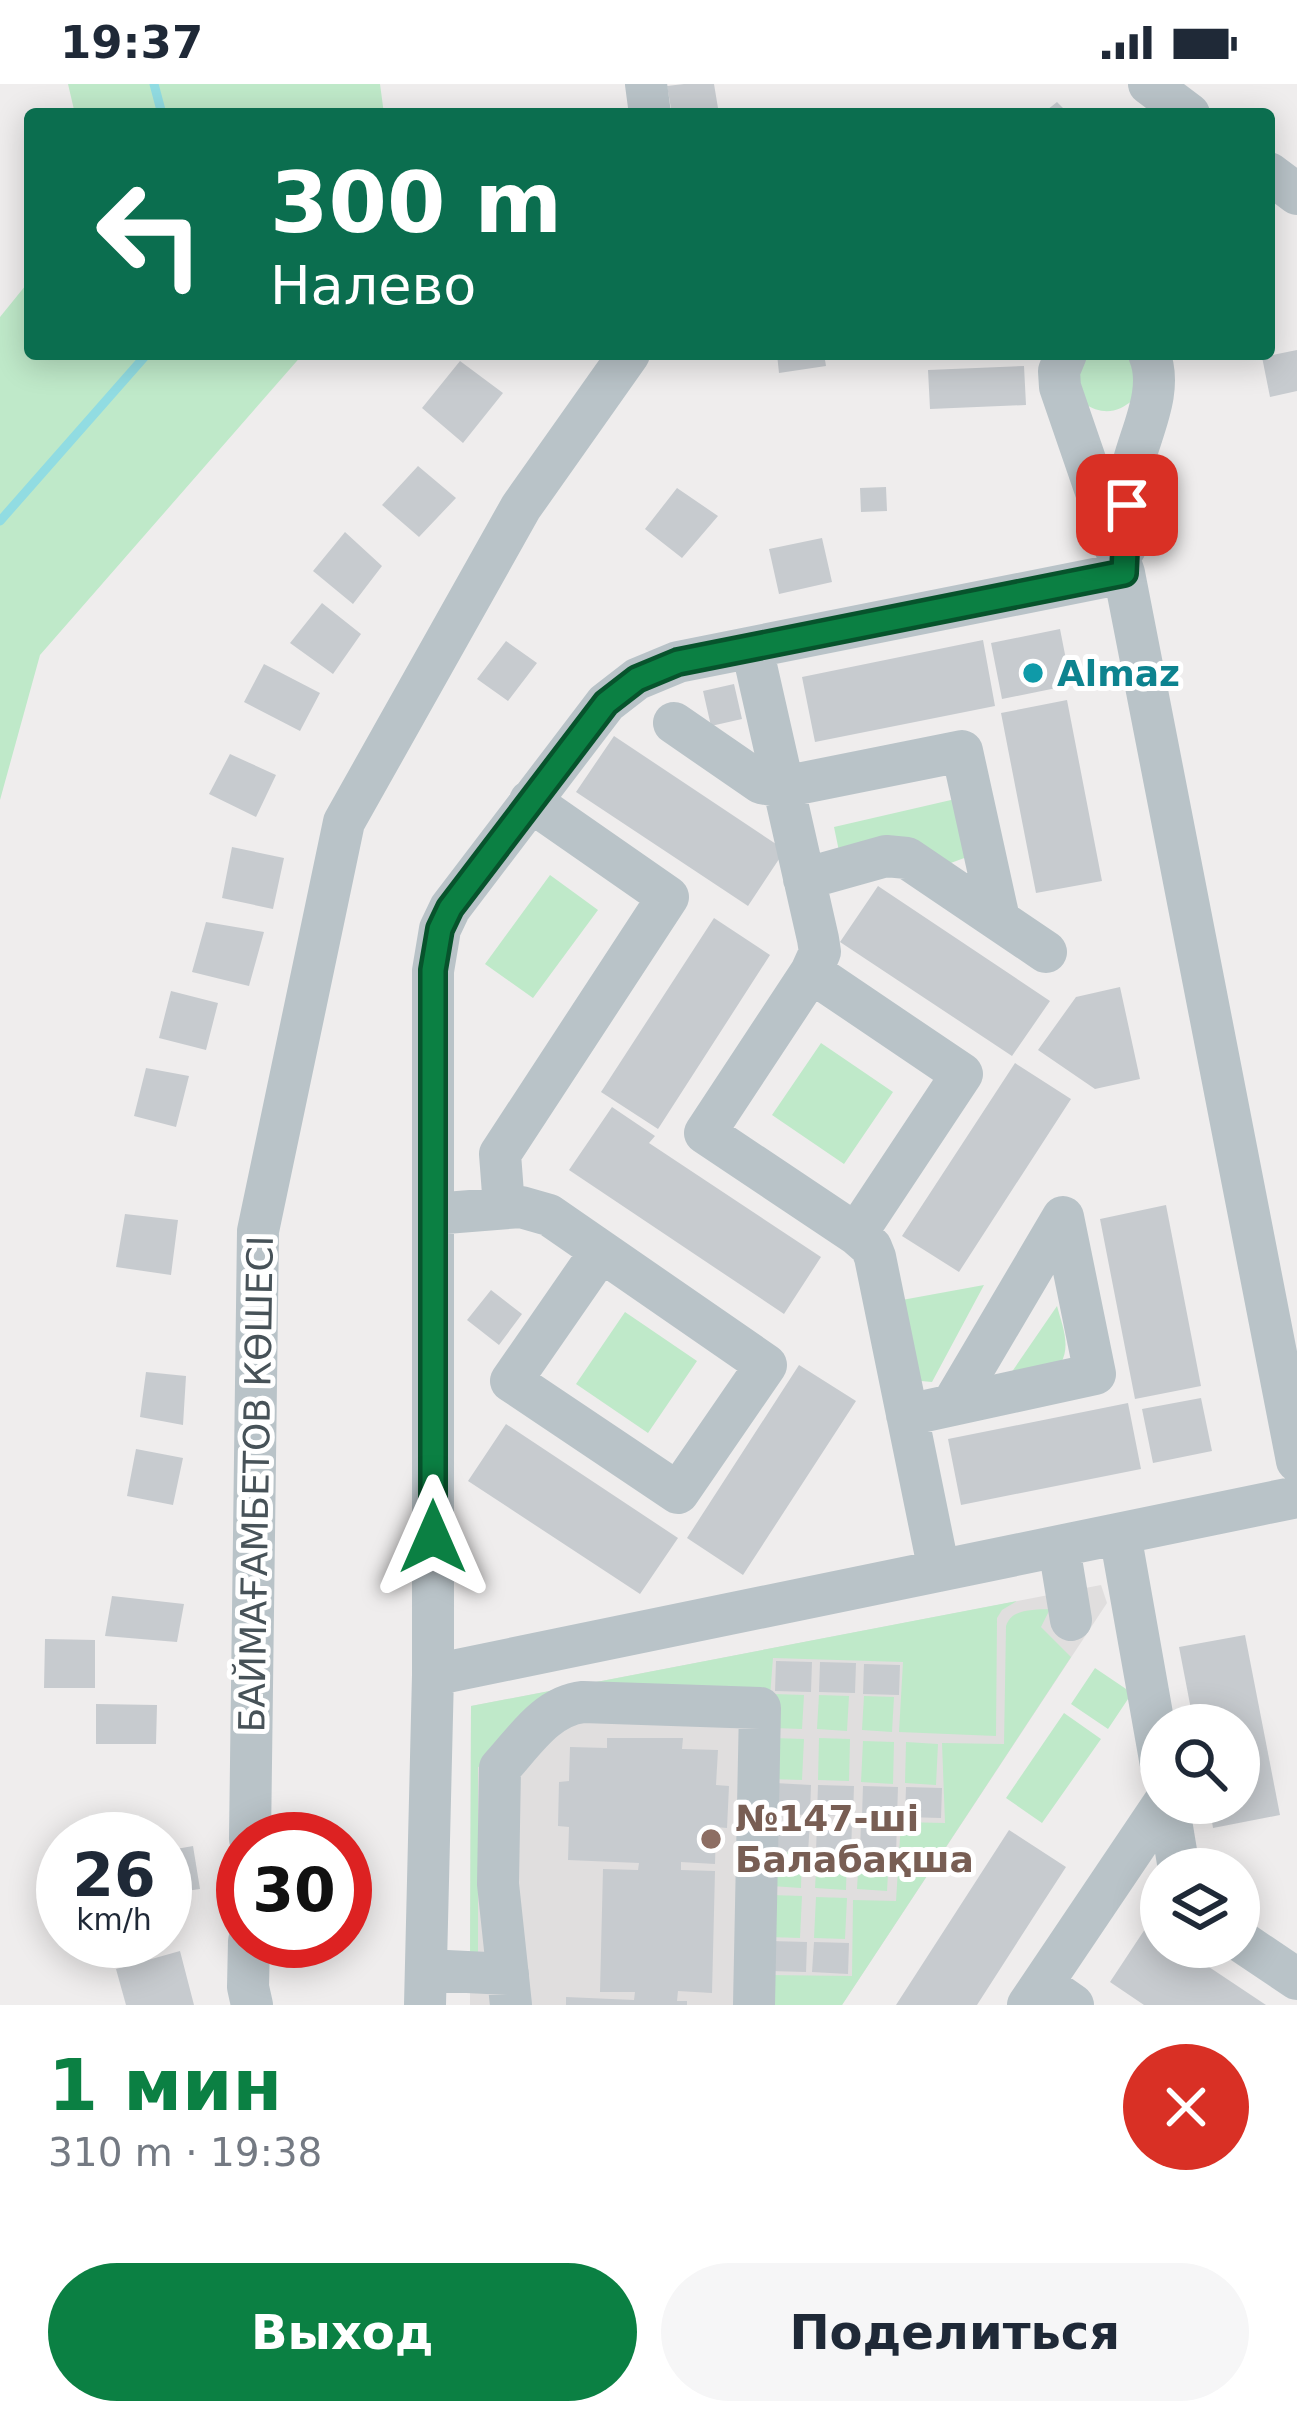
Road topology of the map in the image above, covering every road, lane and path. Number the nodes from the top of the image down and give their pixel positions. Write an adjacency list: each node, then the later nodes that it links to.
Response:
1 (1149, 84): 2 (street)
2 (1181, 108)
3 (625, 360): 30 (street, БАЙМАҒАМБЕТОВ КӨШЕСІ)
4 (1064, 360): 6 (street)
5 (1152, 370): 6 (street); 7 (street)
6 (1066, 401): 7 (street)
7 (1124, 573): 8 (street); 22 (street)
8 (752, 648): 10 (street); 11 (street)
9 (674, 723): 10 (street)
10 (783, 788): 12 (street); 13 (street)
11 (530, 801): 16 (street); 17 (street)
12 (804, 879): 13 (street); 15 (street)
13 (998, 920): 14 (street)
14 (1046, 952)
15 (811, 972): 18 (street); 18 (street)
16 (504, 1207): 17 (street); 19 (street)
17 (433, 1214): 28 (street)
18 (856, 1234): 21 (street)
19 (602, 1251): 19 (street)
20 (952, 1405): 21 (street)
21 (907, 1414): 26 (street)
22 (1297, 1461)
23 (1297, 1497): 24 (street)
24 (1120, 1534): 25 (street); 29 (street)
25 (1058, 1546): 26 (street); 27 (street)
26 (939, 1571): 28 (street)
27 (1071, 1620)
28 (433, 1676): 35 (street)
29 (1150, 1704)
30 (250, 1812)
31 (1153, 1824): 37 (street)
32 (1260, 1954): 34 (street)
33 (248, 1968): 38 (street)
34 (1297, 1978)
35 (425, 1988): 36 (street)
36 (509, 1989): 39 (street)
37 (1048, 1998)
38 (252, 2005)
39 (754, 2005)

